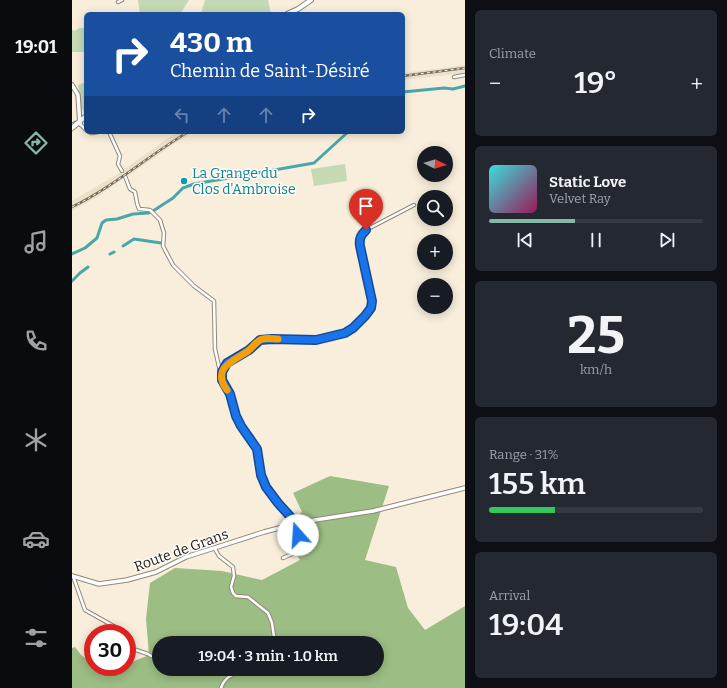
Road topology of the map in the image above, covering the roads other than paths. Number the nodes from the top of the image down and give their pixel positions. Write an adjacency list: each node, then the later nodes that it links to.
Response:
1 (122, 0): 3 (street)
2 (311, 0): 4 (main road)
3 (118, 2)
4 (291, 12)
5 (465, 75): 6 (street)
6 (454, 77)
7 (72, 85): 8 (street)
8 (82, 121): 9 (main road)
9 (72, 129)
10 (110, 134): 11 (street)
11 (122, 170)
12 (125, 176): 14 (street)
13 (414, 204): 14 (street)
14 (222, 376): 16 (street)
15 (465, 488): 16 (street, Route de Grans)
16 (297, 524): 17 (street, Route de Grans); 18 (street)
17 (215, 548): 19 (street, Route de Grans); 21 (street)
18 (283, 558)
19 (72, 576): 20 (street)
20 (110, 624)
21 (274, 636)
22 (136, 650): 23 (street)
23 (151, 656)
24 (229, 676): 25 (street)
25 (221, 688)

